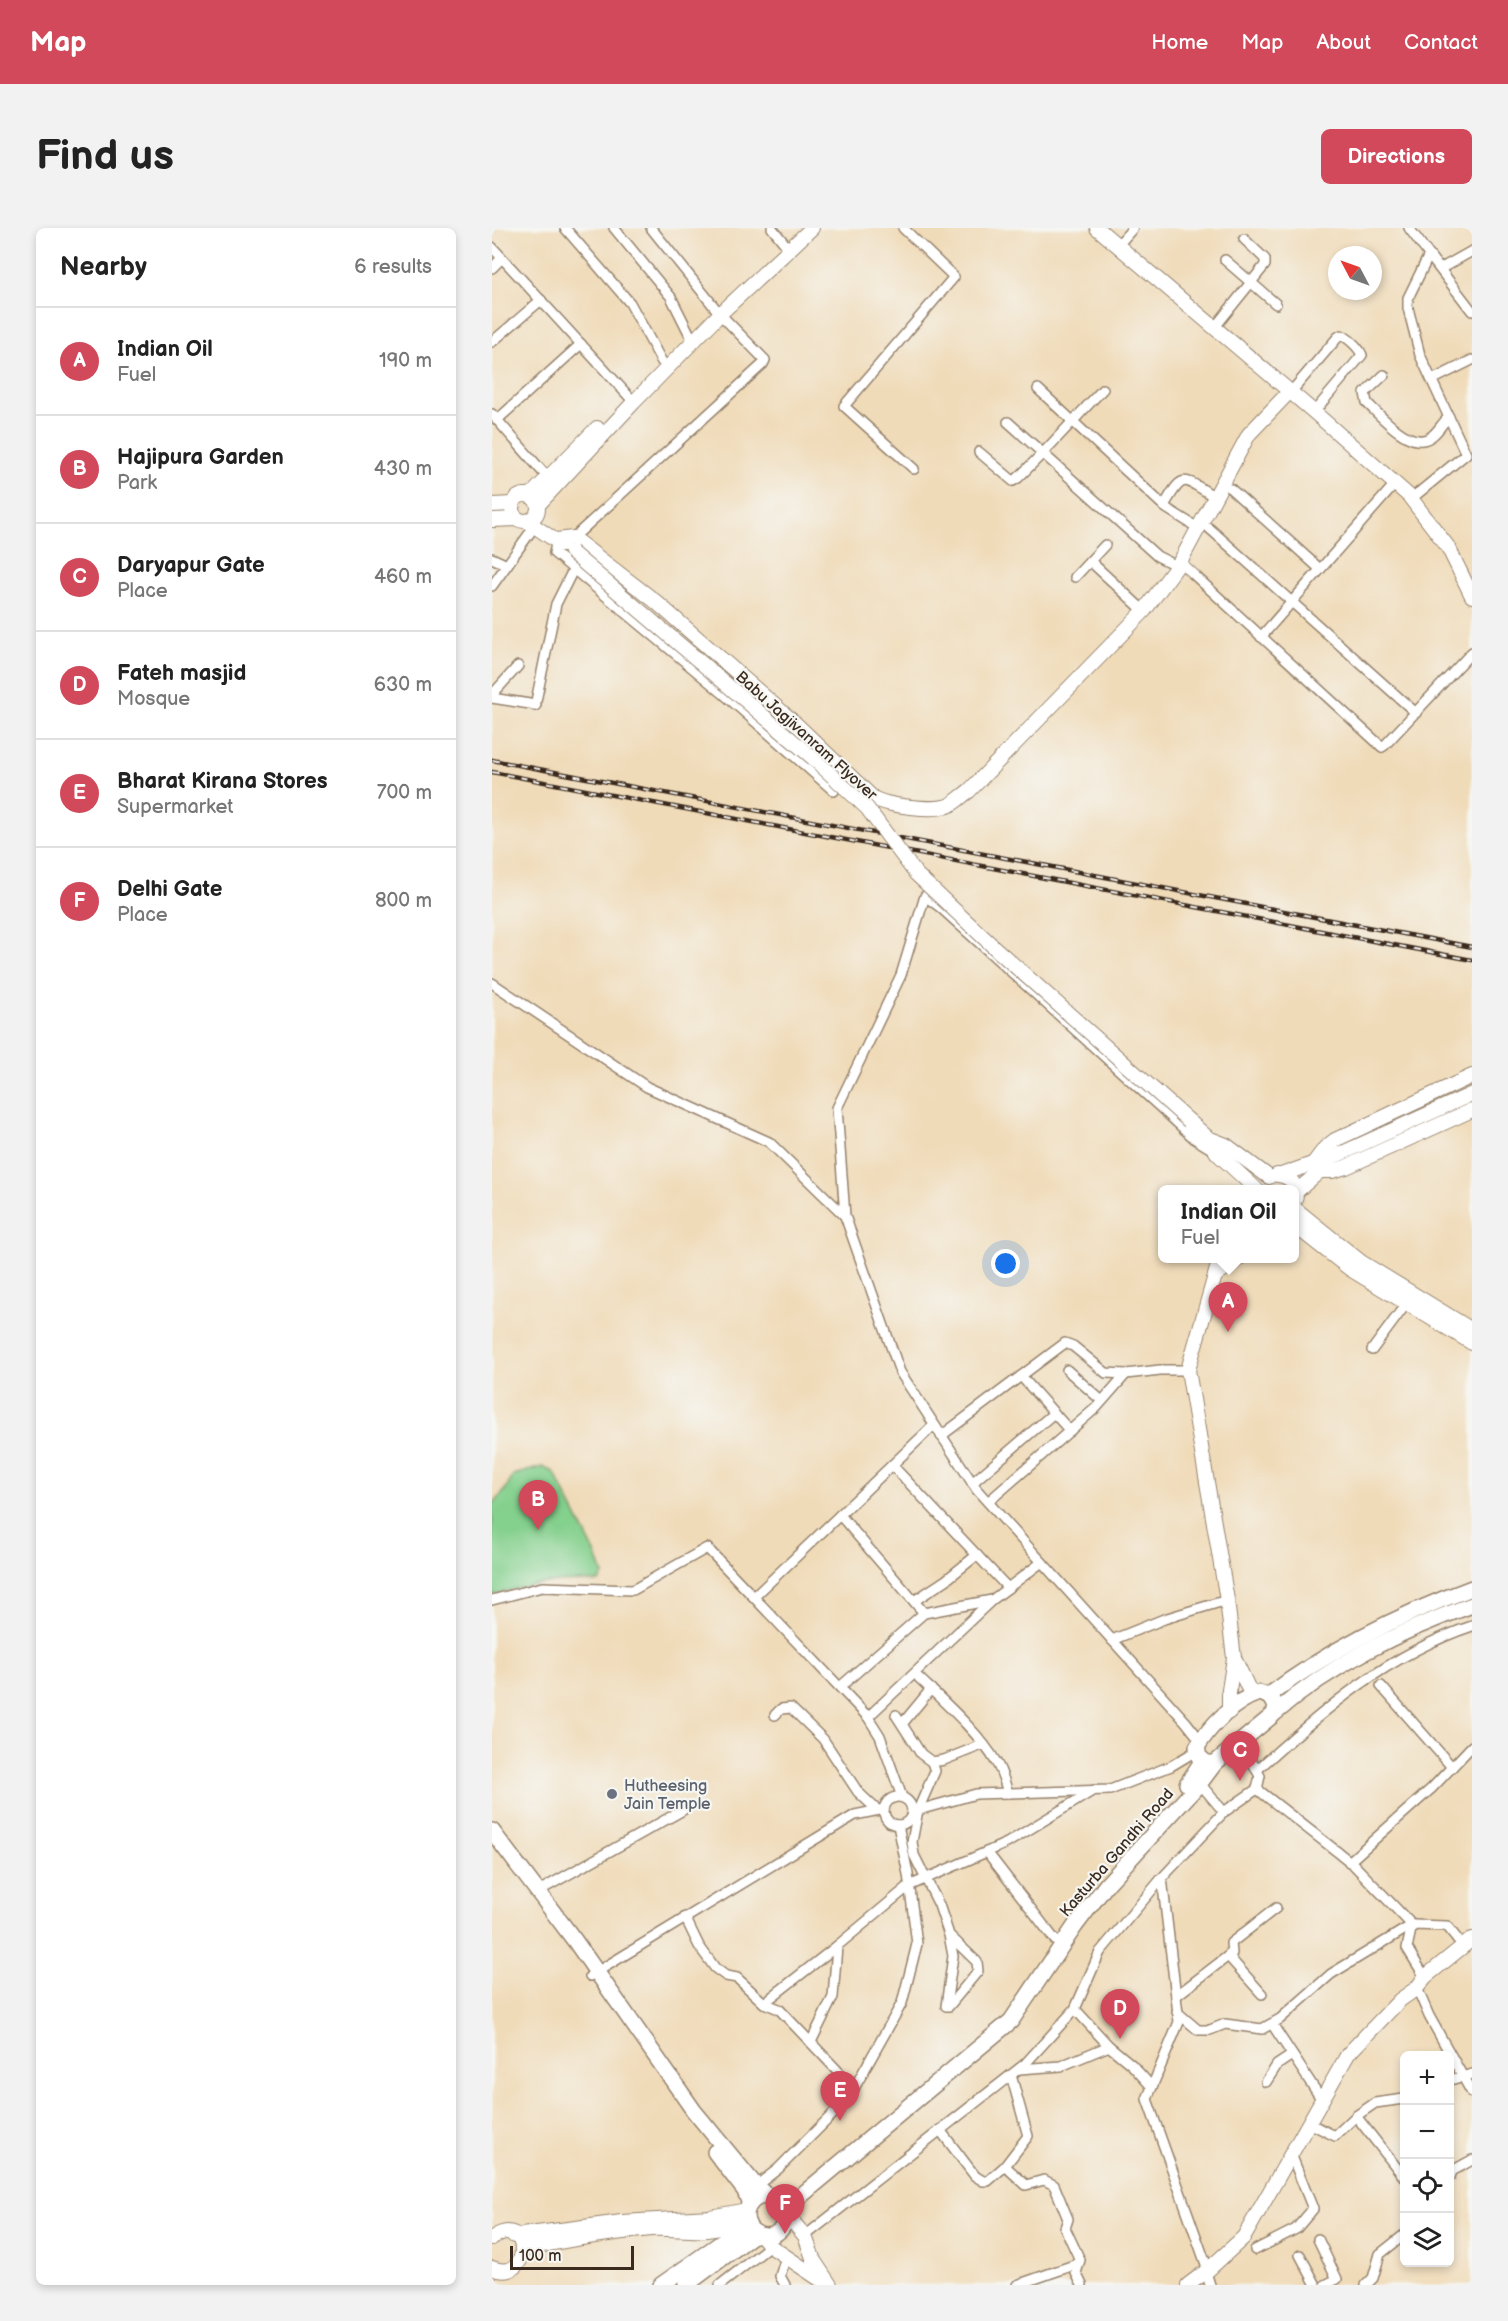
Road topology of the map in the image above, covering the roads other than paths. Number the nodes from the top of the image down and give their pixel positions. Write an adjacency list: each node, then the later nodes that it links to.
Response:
1 (565, 228): 31 (street)
2 (614, 228): 27 (street)
3 (651, 228): 25 (street)
4 (772, 228): 12 (street)
5 (802, 228): 12 (street)
6 (812, 228): 25 (street)
7 (903, 228): 45 (street)
8 (1097, 228): 13 (street)
9 (1133, 228): 13 (street)
10 (1409, 228): 16 (street)
11 (1244, 239): 21 (street)
12 (785, 244): 25 (street)
13 (1118, 245): 26 (street)
14 (492, 247): 17 (street)
15 (1472, 251): 20 (street)
16 (1429, 255): 20 (street); 33 (street)
17 (502, 258): 19 (street); 22 (street)
18 (1225, 260): 21 (street)
19 (492, 267)
20 (1440, 269): 24 (street)
21 (1251, 282): 23 (street); 26 (street)
22 (541, 300): 28 (street); 29 (street)
23 (1276, 304)
24 (1472, 311)
25 (718, 312): 27 (street); 37 (street); 57 (street)
26 (1215, 327): 36 (street)
27 (690, 335): 31 (street)
28 (492, 342)
29 (581, 344): 37 (street); 39 (street)
30 (1472, 360): 33 (street)
31 (662, 362): 37 (street)
32 (1384, 375): 40 (street)
33 (1432, 380): 40 (street)
34 (1038, 389): 41 (street)
35 (1103, 389): 41 (street)
36 (1291, 392): 38 (street); 38 (street); 49 (street)
37 (631, 399): 46 (street); 53 (street)
38 (1314, 412): 47 (street)
39 (495, 417): 46 (street)
40 (1449, 417): 50 (street)
41 (1073, 421): 44 (street); 52 (street)
42 (1008, 422): 44 (street)
43 (979, 452): 44 (street)
44 (1043, 453): 61 (street)
45 (914, 469)
46 (548, 478): 53 (street)
47 (1395, 484): 50 (street); 63 (street)
48 (1231, 489): 63 (street)
49 (1215, 497): 52 (street); 55 (street)
50 (1411, 499): 67 (street)
51 (492, 505): 53 (street)
52 (1164, 506): 55 (street)
53 (531, 514): 54 (street); 56 (street, Babu Jagjivanram Flyover); 62 (street)
54 (492, 520)
55 (1203, 528): 61 (street); 68 (street)
56 (554, 538): 57 (street); 64 (street); 80 (street, Babu Jagjivanram Flyover, bridge)
57 (573, 538): 69 (street)
58 (1105, 545): 60 (street)
59 (492, 558): 62 (street)
60 (1090, 561): 65 (street); 69 (street)
61 (1179, 564): 69 (street); 70 (street)
62 (507, 565): 66 (street)
63 (1320, 569): 68 (street)
64 (573, 570): 73 (street); 75 (street)
65 (1076, 577)
66 (492, 586)
67 (1472, 596)
68 (1291, 602): 70 (street); 74 (street)
69 (1144, 611)
70 (1261, 637): 74 (street)
71 (1472, 652): 74 (street)
72 (518, 666): 73 (street)
73 (492, 696)
74 (1416, 713)
75 (834, 791)
76 (492, 983): 90 (street)
77 (1472, 1076): 82 (street)
78 (1472, 1094): 82 (street)
79 (1472, 1110): 82 (street)
80 (1208, 1138): 81 (street); 83 (street)
81 (1217, 1153): 84 (street); 90 (street)
82 (1317, 1167): 83 (street); 87 (street)
83 (1270, 1174): 85 (street); 86 (street)
84 (1250, 1185)
85 (1255, 1185)
86 (1293, 1185)
87 (1299, 1201)
88 (1299, 1212): 95 (street)
89 (1299, 1213): 94 (street)
90 (844, 1216): 104 (street)
91 (1219, 1263): 93 (street)
92 (1232, 1263): 93 (street)
93 (1216, 1275): 99 (street)
94 (1406, 1304): 96 (street); 97 (street)
95 (1472, 1330)
96 (1472, 1342)
97 (1372, 1350)
98 (1067, 1370): 102 (street)
99 (1188, 1370): 100 (street); 118 (street)
100 (1126, 1374): 101 (street); 102 (street)
101 (1021, 1376): 103 (street); 106 (street)
102 (1102, 1401): 105 (street)
103 (1054, 1413): 105 (street); 108 (street)
104 (934, 1425): 106 (street); 107 (street)
105 (1070, 1431): 109 (street)
106 (941, 1436): 108 (street)
107 (892, 1465): 110 (street); 111 (street)
108 (972, 1483): 109 (street)
109 (988, 1502): 112 (street)
110 (840, 1515): 115 (street); 119 (street)
111 (977, 1555): 113 (street); 119 (street)
112 (1042, 1563): 113 (street); 123 (street)
113 (1008, 1588): 117 (street)
114 (1472, 1588): 130 (main road)
115 (754, 1597): 116 (street); 127 (street)
116 (492, 1600)
117 (993, 1600): 121 (street); 134 (street)
118 (1227, 1600): 123 (street); 124 (street)
119 (914, 1601): 121 (street)
120 (1472, 1605): 132 (main road)
121 (924, 1613): 127 (street)
122 (1472, 1626): 141 (street)
123 (1112, 1640): 138 (street)
124 (1234, 1658): 129 (street); 131 (street)
125 (919, 1678): 128 (street)
126 (1381, 1686): 140 (street)
127 (840, 1687): 134 (street)
128 (931, 1689): 136 (street); 139 (street)
129 (1252, 1696): 130 (main road); 131 (main road)
130 (1268, 1696): 132 (main road)
131 (1229, 1712): 138 (main road)
132 (1275, 1713): 135 (main road)
133 (775, 1715): 147 (street)
134 (868, 1717): 146 (street)
135 (1241, 1743): 138 (main road); 141 (street)
136 (982, 1744): 139 (street); 145 (street)
137 (1472, 1746): 140 (street)
138 (1203, 1754): 142 (main road, Kasturba Gandhi Road); 144 (street)
139 (932, 1762): 149 (street)
140 (1452, 1767): 155 (street)
141 (1258, 1769): 143 (street)
142 (1196, 1780): 150 (street); 164 (main road, Kasturba Gandhi Road); 196 (main road, Kasturba Gandhi Road)
143 (1257, 1789): 150 (street); 155 (street)
144 (1094, 1790): 145 (street); 154 (street)
145 (1008, 1793): 149 (street)
146 (902, 1797): 147 (street); 149 (street)
147 (880, 1809): 151 (street); 161 (street)
148 (683, 1810): 159 (street)
149 (915, 1811): 151 (street); 157 (street)
150 (1224, 1812): 156 (street)
151 (898, 1825): 158 (street)
152 (492, 1832): 159 (main road)
153 (492, 1844): 168 (main road)
154 (987, 1852): 157 (street); 164 (street)
155 (1349, 1862): 162 (street)
156 (1162, 1878): 171 (street); 173 (street)
157 (927, 1879): 158 (street); 163 (street)
158 (909, 1886): 166 (street); 184 (street)
159 (537, 1892): 168 (main road)
160 (1276, 1908): 167 (street)
161 (685, 1917): 168 (street); 172 (street)
162 (1412, 1925): 165 (street); 169 (street); 175 (street)
163 (949, 1935): 163 (street)
164 (1056, 1940): 196 (main road, Kasturba Gandhi Road)
165 (1467, 1942): 169 (street)
166 (837, 1946): 172 (street); 176 (street)
167 (1228, 1956): 170 (street); 171 (street)
168 (593, 1973): 196 (main road); 197 (main road)
169 (1421, 1983): 181 (street); 186 (street)
170 (1262, 1994)
171 (1176, 1996): 174 (street)
172 (764, 2003): 176 (street)
173 (1075, 2008): 177 (street); 179 (street)
174 (1177, 2012): 175 (street); 183 (street)
175 (1272, 2024): 178 (street)
176 (811, 2042): 184 (street)
177 (1109, 2046): 179 (street); 183 (street)
178 (1292, 2055): 182 (street); 186 (street)
179 (1019, 2069): 180 (street)
180 (1011, 2075): 190 (street); 193 (street)
181 (1467, 2075): 185 (street)
182 (1266, 2082)
183 (1152, 2087): 210 (street)
184 (854, 2088): 196 (street)
185 (1472, 2092)
186 (1322, 2100): 189 (street)
187 (1400, 2100): 188 (street)
188 (1356, 2116): 189 (street); 195 (street)
189 (1309, 2123): 191 (street)
190 (940, 2130): 193 (street); 199 (street)
191 (1291, 2154): 204 (street); 210 (street)
192 (1472, 2160): 194 (street)
193 (1005, 2166): 207 (street)
194 (1454, 2169)
195 (1400, 2173)
196 (775, 2201): 197 (main road); 197 (main road); 199 (street)
197 (754, 2225): 198 (street); 203 (street); 206 (street); 212 (main road); 213 (main road); 214 (street)
198 (514, 2236): 200 (street); 203 (street)
199 (805, 2236): 216 (street)
200 (493, 2237)
201 (1400, 2238): 222 (street)
202 (1318, 2239): 221 (street)
203 (524, 2249): 209 (street)
204 (1255, 2250)
205 (1300, 2255): 220 (street)
206 (786, 2257): 215 (street); 216 (street)
207 (1077, 2264): 217 (street); 218 (street)
208 (492, 2268): 209 (street)
209 (509, 2272): 211 (street)
210 (1208, 2276): 219 (street)
211 (492, 2281)
212 (661, 2285)
213 (686, 2285)
214 (720, 2285)
215 (785, 2285)
216 (829, 2285)
217 (1017, 2285)
218 (1082, 2285)
219 (1188, 2285)
220 (1316, 2285)
221 (1325, 2285)
222 (1366, 2285)

